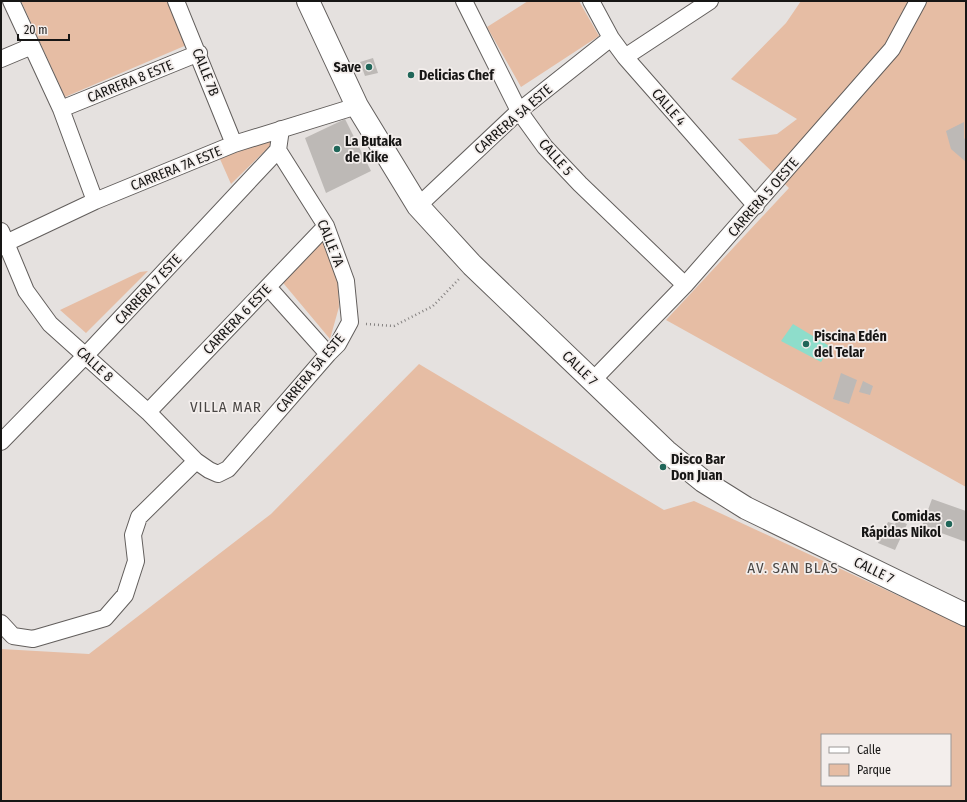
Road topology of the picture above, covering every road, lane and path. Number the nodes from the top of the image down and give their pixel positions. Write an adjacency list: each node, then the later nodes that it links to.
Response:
1 (11, 1): 9 (street)
2 (176, 1): 10 (street, CALLE 7B)
3 (308, 1): 13 (street, CALLE 7)
4 (464, 1): 15 (street, CALLE 5)
5 (591, 1): 8 (street, CALLE 4)
6 (710, 1): 11 (street)
7 (918, 1): 21 (street, CARRERA 5 OESTE)
8 (612, 38): 11 (street, CALLE 4); 15 (street, CARRERA 5A ESTE)
9 (32, 46): 12 (street); 14 (street)
10 (199, 53): 14 (street, CARRERA 8 ESTE); 17 (street, CALLE 7B)
11 (625, 57): 21 (street, CALLE 4)
12 (1, 59)
13 (357, 106): 16 (street, CARRERA 7A ESTE); 20 (street, CALLE 7)
14 (61, 109): 19 (street)
15 (519, 111): 20 (street, CARRERA 5A ESTE); 25 (street, CALLE 5)
16 (281, 129): 17 (street, CARRERA 7A ESTE); 18 (street)
17 (234, 144): 19 (street, CARRERA 7A ESTE)
18 (278, 150): 22 (street, CALLE 7A); 29 (street, CARRERA 7 ESTE)
19 (95, 201): 23 (street, CARRERA 7A ESTE)
20 (418, 206): 24 (street, CALLE 7)
21 (756, 206): 25 (street, CARRERA 5 OESTE)
22 (326, 226): 26 (street, CARRERA 6 ESTE); 27 (street, CALLE 7A)
23 (2, 240): 29 (street, CALLE 8)
24 (472, 265): 27 (path); 30 (street, CALLE 7)
25 (685, 285): 30 (street, CARRERA 5 OESTE)
26 (268, 287): 28 (street); 31 (street, CARRERA 6 ESTE)
27 (350, 322): 28 (street, CARRERA 5A ESTE)
28 (328, 354): 34 (street, CARRERA 5A ESTE)
29 (86, 355): 31 (street, CALLE 8); 32 (street, CARRERA 7 ESTE)
30 (592, 380): 35 (street, CALLE 7)
31 (148, 412): 33 (street, CALLE 8)
32 (1, 442)
33 (196, 461): 34 (street, CALLE 8); 36 (street)
34 (218, 474)
35 (966, 615)
36 (1, 623)

